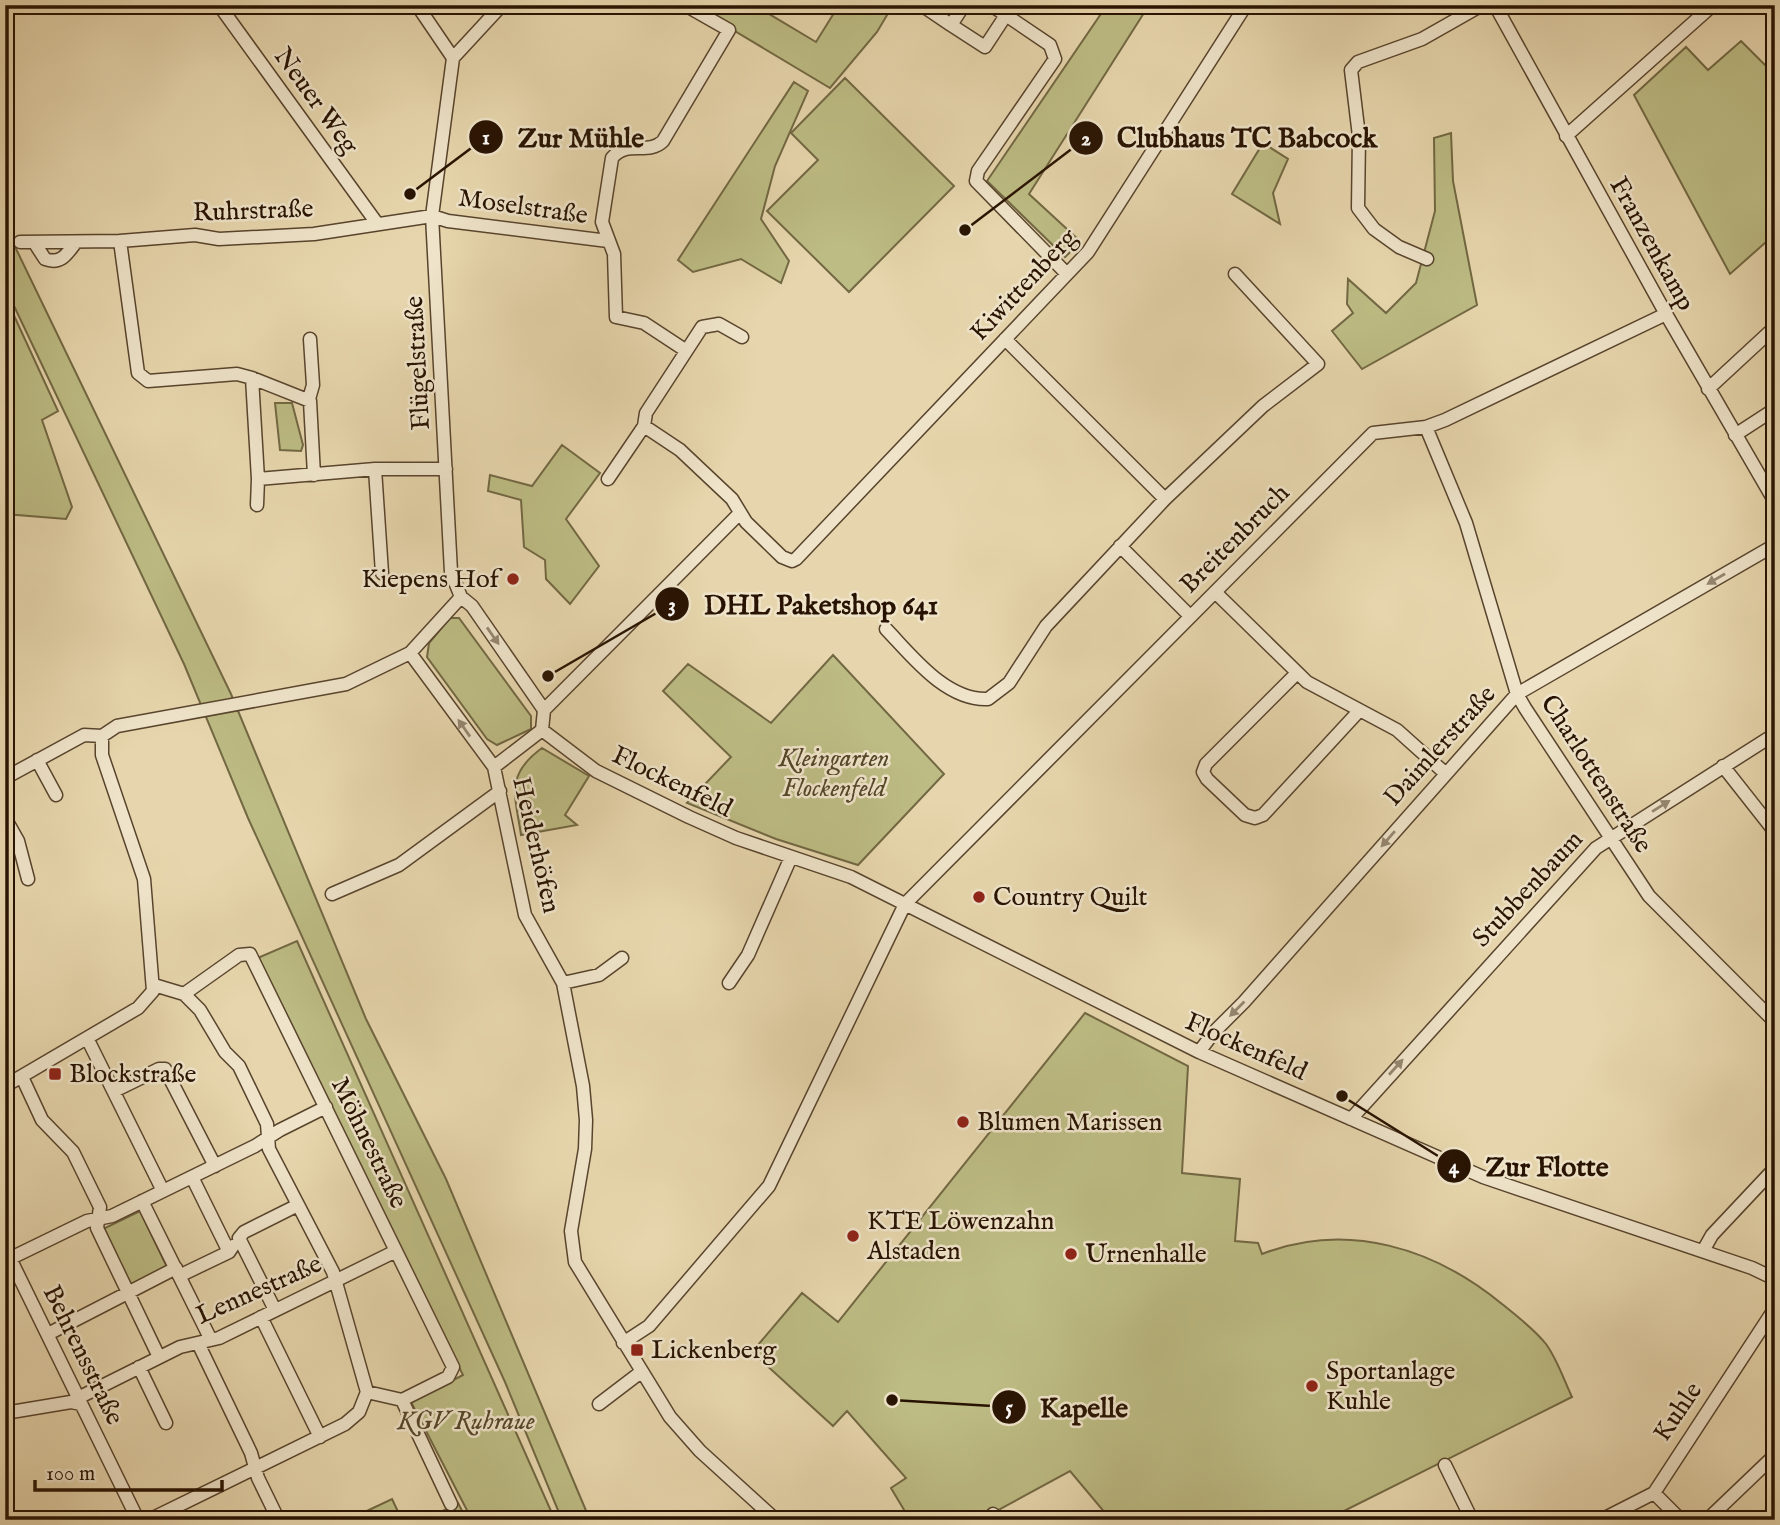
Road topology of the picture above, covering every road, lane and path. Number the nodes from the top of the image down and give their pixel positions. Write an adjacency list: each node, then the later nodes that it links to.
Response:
1 (219, 5): 17 (street, Neuer Weg)
2 (417, 5): 14 (street)
3 (502, 5): 14 (street)
4 (685, 5): 20 (street, Moselstraße)
5 (964, 5): 13 (street)
6 (991, 5): 12 (street)
7 (1246, 5): 22 (street, Kiwittenberg)
8 (1482, 5): 21 (street)
9 (1495, 5): 15 (street, Franzenkamp)
10 (923, 6): 13 (street)
11 (1707, 7): 15 (street)
12 (1006, 15): 13 (street); 22 (street)
13 (951, 25)
14 (453, 58): 16 (street, Flügelstraße)
15 (1566, 136): 24 (street, Franzenkamp)
16 (432, 216): 17 (street, Ruhrstraße); 20 (street, Moselstraße); 38 (street, Flügelstraße)
17 (376, 222): 18 (street, Ruhrstraße)
18 (120, 241): 19 (street, Ruhrstraße); 30 (street)
19 (76, 242): 19 (street, Ruhrstraße)
20 (608, 242): 29 (street, Moselstraße)
21 (1427, 259)
22 (1067, 274): 28 (street, Kiwittenberg)
23 (1235, 274): 42 (street)
24 (1665, 314): 31 (street, Franzenkamp); 35 (street, Breitenbruch)
25 (1775, 327): 31 (street)
26 (742, 337): 29 (street)
27 (310, 339): 32 (street)
28 (1005, 339): 42 (street); 45 (street, Kiwittenberg)
29 (685, 350): 34 (street)
30 (252, 378): 32 (street); 40 (street)
31 (1708, 388): 36 (street, Franzenkamp)
32 (309, 399): 39 (street)
33 (1775, 409): 36 (street)
34 (644, 426): 41 (street); 45 (street)
35 (1426, 427): 49 (street, Breitenbruch); 55 (street, Charlottenstraße)
36 (1735, 435): 43 (street, Franzenkamp)
37 (375, 469): 38 (street); 39 (street); 48 (street)
38 (446, 469): 50 (street, Flügelstraße)
39 (314, 475): 40 (street)
40 (258, 479): 44 (street)
41 (608, 479)
42 (1165, 499): 47 (street)
43 (1775, 502)
44 (257, 505)
45 (739, 514): 56 (street)
46 (1775, 545): 55 (street, Daimlerstraße, one-way to 55)
47 (1120, 547): 51 (street); 52 (street)
48 (383, 573)
49 (1216, 592): 51 (street, Breitenbruch); 54 (street)
50 (461, 597): 53 (street); 56 (street, Flügelstraße, one-way to 56)
51 (1190, 616): 74 (street, Breitenbruch)
52 (886, 629)
53 (410, 653): 60 (street); 63 (street, Heiderhöfen, one-way to 53)
54 (1297, 673): 57 (street); 57 (street)
55 (1517, 694): 64 (street, Daimlerstraße); 70 (street, Charlottenstraße)
56 (544, 710): 58 (street)
57 (1359, 711): 64 (street)
58 (542, 730): 63 (street); 71 (street, Flockenfeld)
59 (1775, 734): 62 (street, Stubbenbaum)
60 (102, 736): 61 (street); 78 (street)
61 (37, 761): 65 (street); 67 (street)
62 (1723, 766): 69 (street); 70 (street, Stubbenbaum, one-way to 62)
63 (494, 767): 66 (street, Heiderhöfen)
64 (1446, 773): 82 (street, Daimlerstraße, one-way to 82)
65 (5, 778)
66 (500, 791): 73 (street); 76 (street, Heiderhöfen)
67 (56, 795)
68 (5, 818): 72 (street)
69 (1775, 832)
70 (1610, 838): 80 (street, Charlottenstraße); 87 (street, Stubbenbaum, one-way to 70)
71 (791, 857): 74 (street, Flockenfeld); 77 (street)
72 (28, 879)
73 (332, 894)
74 (905, 904): 82 (street, Flockenfeld); 111 (street)
75 (622, 958): 76 (street)
76 (562, 983): 111 (street, Heiderhöfen)
77 (729, 983)
78 (154, 985): 79 (street); 81 (street)
79 (184, 994): 86 (street, Möhnestraße); 88 (street)
80 (1775, 1022)
81 (87, 1038): 83 (street); 85 (street)
82 (1199, 1052): 87 (street, Flockenfeld)
83 (22, 1077): 84 (street); 95 (street)
84 (5, 1086)
85 (114, 1091): 89 (street); 92 (street)
86 (326, 1107): 88 (street); 97 (street, Möhnestraße)
87 (1351, 1119): 98 (street, Flockenfeld)
88 (267, 1138): 89 (street); 94 (street)
89 (215, 1166): 91 (street)
90 (1775, 1168): 98 (street)
91 (192, 1177): 92 (street); 99 (street)
92 (163, 1191): 93 (street)
93 (142, 1201): 95 (street); 101 (street)
94 (298, 1205): 96 (street); 103 (street)
95 (98, 1220): 100 (street); 104 (street)
96 (239, 1238): 99 (street); 106 (street)
97 (396, 1251): 103 (street, Lennestraße); 116 (street, Möhnestraße)
98 (1703, 1251): 102 (street, Flockenfeld)
99 (229, 1252): 101 (street)
100 (8, 1253): 108 (street, Behrensstraße)
101 (178, 1272): 104 (street); 109 (street)
102 (1775, 1279)
103 (335, 1281): 106 (street, Lennestraße); 115 (street)
104 (128, 1292): 108 (street); 112 (street)
105 (1775, 1307): 125 (street, Kuhle)
106 (275, 1310): 107 (street, Lennestraße)
107 (261, 1317): 109 (street, Lennestraße); 121 (street)
108 (48, 1334): 117 (street, Behrensstraße)
109 (211, 1338): 110 (street, Lennestraße)
110 (198, 1343): 112 (street, Lennestraße); 124 (street)
111 (623, 1343): 114 (street, Heiderhöfen)
112 (159, 1357): 113 (street, Lennestraße)
113 (139, 1367): 117 (street, Lennestraße); 120 (street)
114 (641, 1372): 118 (street); 130 (street, Heiderhöfen)
115 (367, 1392): 116 (street); 121 (street)
116 (402, 1400): 126 (street)
117 (81, 1401): 119 (street); 128 (street, Behrensstraße)
118 (599, 1404)
119 (5, 1413)
120 (166, 1423)
121 (320, 1437): 124 (street)
122 (1775, 1455): 134 (street)
123 (1445, 1465): 131 (street)
124 (255, 1468): 127 (street); 129 (street)
125 (1654, 1493): 132 (street, Kuhle); 133 (street)
126 (451, 1504)
127 (278, 1519)
128 (138, 1520)
129 (149, 1520)
130 (776, 1520)
131 (1472, 1520)
132 (1601, 1520)
133 (1681, 1520)
134 (1707, 1520)

